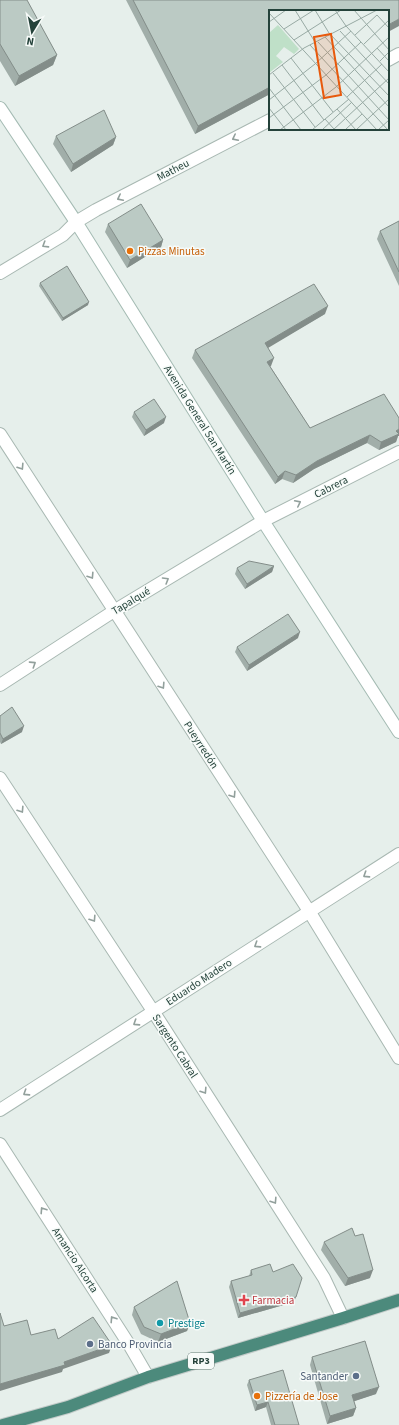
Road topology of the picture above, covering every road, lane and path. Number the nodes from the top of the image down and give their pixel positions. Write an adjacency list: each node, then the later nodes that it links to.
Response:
1 (399, 54): 2 (street)
2 (389, 59)
3 (0, 108): 5 (street, Avenida General San Martín)
4 (269, 121): 5 (street, Matheu, one-way to 5)
5 (76, 222): 6 (street, Matheu, one-way to 6); 9 (street, Avenida General San Martín)
6 (0, 273)
7 (0, 434): 10 (street, Pueyrredón, one-way to 10)
8 (399, 452): 9 (street, Cabrera, one-way to 8)
9 (263, 521): 10 (street, Tapalqué, one-way to 9); 12 (street, Avenida General San Martín)
10 (114, 611): 11 (street, Tapalqué, one-way to 10); 15 (street, Pueyrredón, one-way to 15)
11 (0, 685)
12 (399, 732)
13 (0, 778): 16 (street, Sargento Cabral, one-way to 16)
14 (399, 854): 15 (street, Eduardo Madero, one-way to 15)
15 (309, 911): 16 (street, Eduardo Madero, one-way to 16); 17 (street, Pueyrredón)
16 (153, 1011): 18 (street, Eduardo Madero, one-way to 18); 21 (street, Sargento Cabral, one-way to 21)
17 (399, 1058)
18 (0, 1110)
19 (0, 1144): 22 (street, Amancio Alcorta, one-way to 19)
20 (398, 1302): 21 (highway, RP3)
21 (343, 1318): 22 (highway, RP3)
22 (148, 1377): 23 (highway, RP3)
23 (3, 1425)

